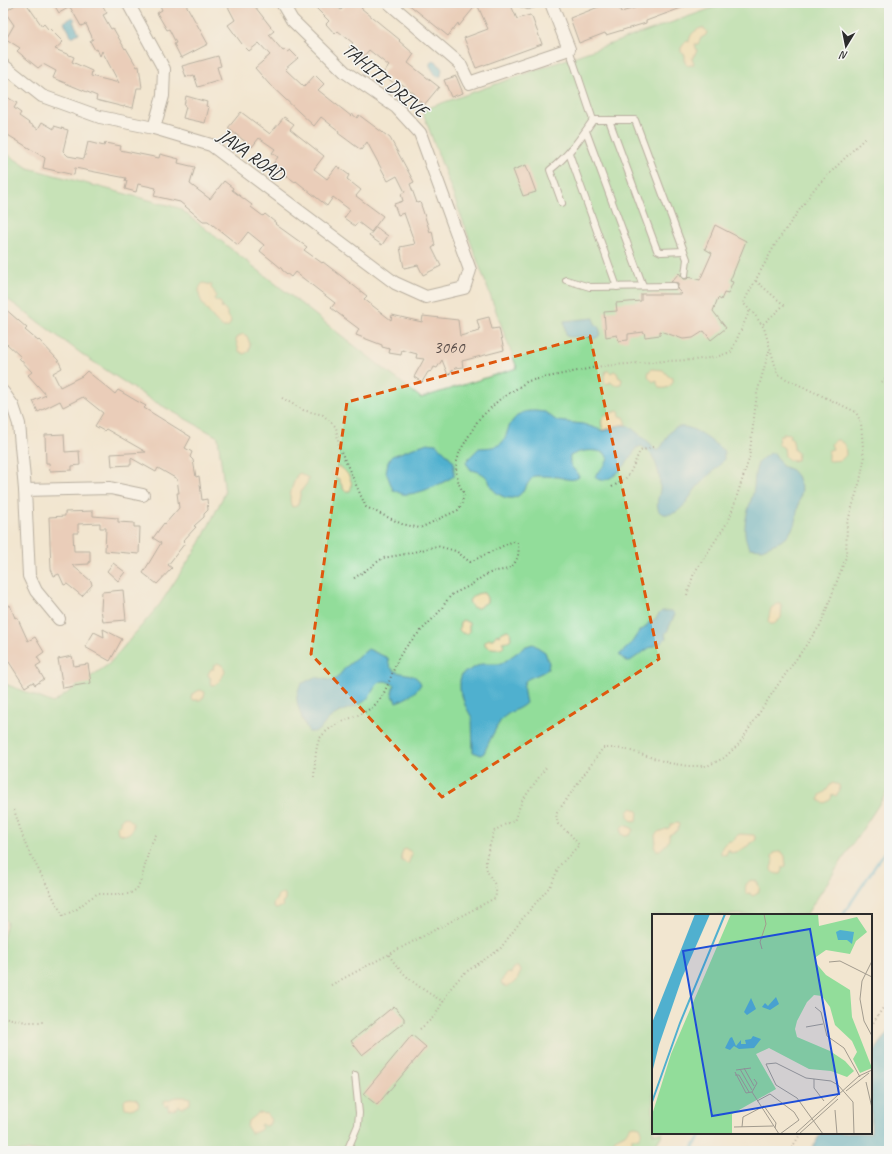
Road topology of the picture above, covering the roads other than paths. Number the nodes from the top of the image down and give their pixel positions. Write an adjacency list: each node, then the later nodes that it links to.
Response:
1 (128, 3): 11 (street)
2 (282, 3): 21 (street, TAHITI DRIVE)
3 (389, 3): 7 (street)
4 (520, 3): 5 (lane)
5 (539, 3)
6 (551, 3): 7 (street)
7 (569, 49): 9 (lane)
8 (3, 65): 11 (street, JAVA ROAD)
9 (593, 120): 10 (lane); 12 (lane)
10 (609, 120): 15 (lane); 15 (lane)
11 (154, 128): 21 (street, JAVA ROAD)
12 (586, 131): 13 (lane); 18 (lane)
13 (568, 153): 14 (lane); 20 (lane)
14 (562, 203)
15 (684, 251): 16 (lane)
16 (685, 275)
17 (566, 280): 20 (lane)
18 (643, 286): 19 (lane); 20 (lane)
19 (674, 286)
20 (617, 287)
21 (464, 288)
22 (3, 392): 23 (street)
23 (26, 490): 24 (street); 25 (street)
24 (143, 495)
25 (59, 619)
26 (355, 1075): 27 (lane)
27 (347, 1151)

